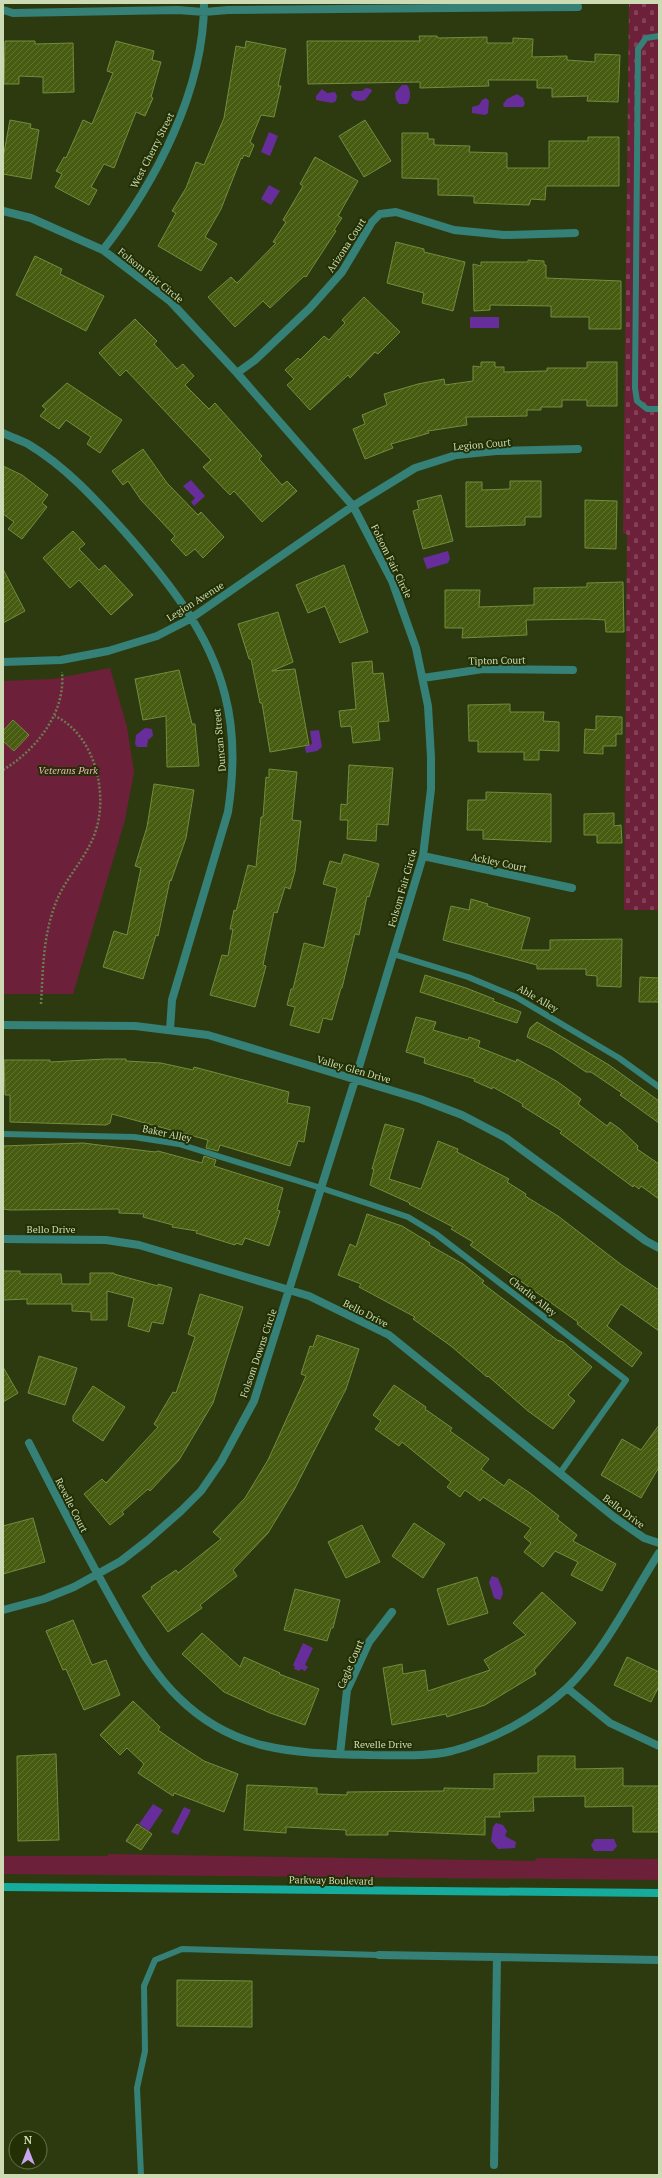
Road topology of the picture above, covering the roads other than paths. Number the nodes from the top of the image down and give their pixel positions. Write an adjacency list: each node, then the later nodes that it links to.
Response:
1 (204, 3): 5 (street, West Cherry Street)
2 (407, 6): 3 (street); 5 (street)
3 (578, 7)
4 (3, 10): 5 (street)
5 (204, 12): 9 (street, West Cherry Street)
6 (659, 36): 11 (lane)
7 (3, 211): 9 (street, Folsom Fair Circle)
8 (575, 233): 10 (street, Arizona Court)
9 (103, 250): 10 (street, Folsom Fair Circle)
10 (237, 373): 14 (street, Folsom Fair Circle)
11 (659, 409)
12 (3, 433): 15 (street, Duncan Street)
13 (578, 449): 14 (street, Legion Court)
14 (353, 506): 15 (street, Legion Avenue); 18 (street, Folsom Fair Circle)
15 (190, 619): 16 (street, Legion Avenue); 23 (street, Duncan Street)
16 (3, 662)
17 (573, 670): 18 (street, Tipton Court)
18 (423, 678): 19 (street, Folsom Fair Circle)
19 (423, 856): 20 (street, Ackley Court); 21 (street, Folsom Fair Circle)
20 (572, 888)
21 (393, 954): 24 (street, Folsom Fair Circle); 25 (lane, Able Alley)
22 (3, 1025): 23 (street, Valley Glen Drive)
23 (170, 1030): 24 (street, Valley Glen Drive)
24 (355, 1080): 27 (street, Folsom Downs Circle); 29 (street, Valley Glen Drive)
25 (659, 1087)
26 (3, 1134): 27 (lane, Baker Alley)
27 (321, 1188): 30 (street, Folsom Downs Circle); 32 (lane, Charlie Alley)
28 (3, 1239): 30 (street, Bello Drive)
29 (659, 1248)
30 (290, 1290): 32 (street, Bello Drive); 35 (street, Folsom Downs Circle)
31 (29, 1443): 35 (street, Revelle Court)
32 (560, 1473): 33 (street, Bello Drive)
33 (659, 1543)
34 (659, 1553): 38 (street, Revelle Drive)
35 (98, 1575): 36 (street, Folsom Downs Circle); 40 (street, Revelle Drive)
36 (3, 1610)
37 (392, 1612): 40 (street, Cagle Court)
38 (567, 1688): 39 (street); 40 (street, Revelle Drive)
39 (659, 1746)
40 (340, 1754)
41 (3, 1886): 42 (street, Parkway Boulevard)
42 (659, 1893)
43 (380, 1955): 44 (street); 47 (lane)
44 (497, 1957): 45 (street); 46 (street)
45 (659, 1960)
46 (494, 2165)
47 (141, 2175)

